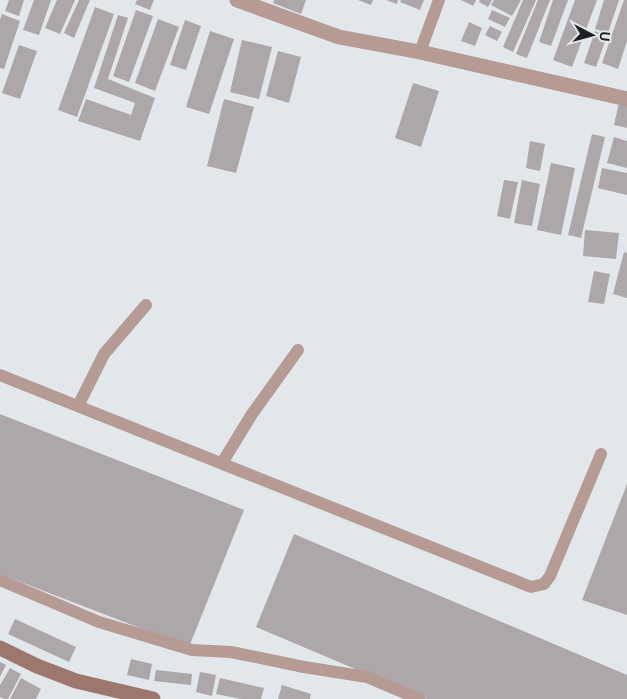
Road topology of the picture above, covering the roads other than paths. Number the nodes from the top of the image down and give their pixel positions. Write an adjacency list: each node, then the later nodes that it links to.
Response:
1 (237, 0): 3 (street)
2 (439, 0): 3 (lane)
3 (420, 52): 4 (street)
4 (627, 99)
5 (146, 305): 8 (lane)
6 (298, 350): 10 (lane)
7 (0, 375): 8 (lane)
8 (78, 406): 10 (lane)
9 (601, 454): 10 (lane)
10 (222, 464)
11 (0, 580): 14 (lane)
12 (0, 648): 13 (street)
13 (153, 699)
14 (419, 699)

